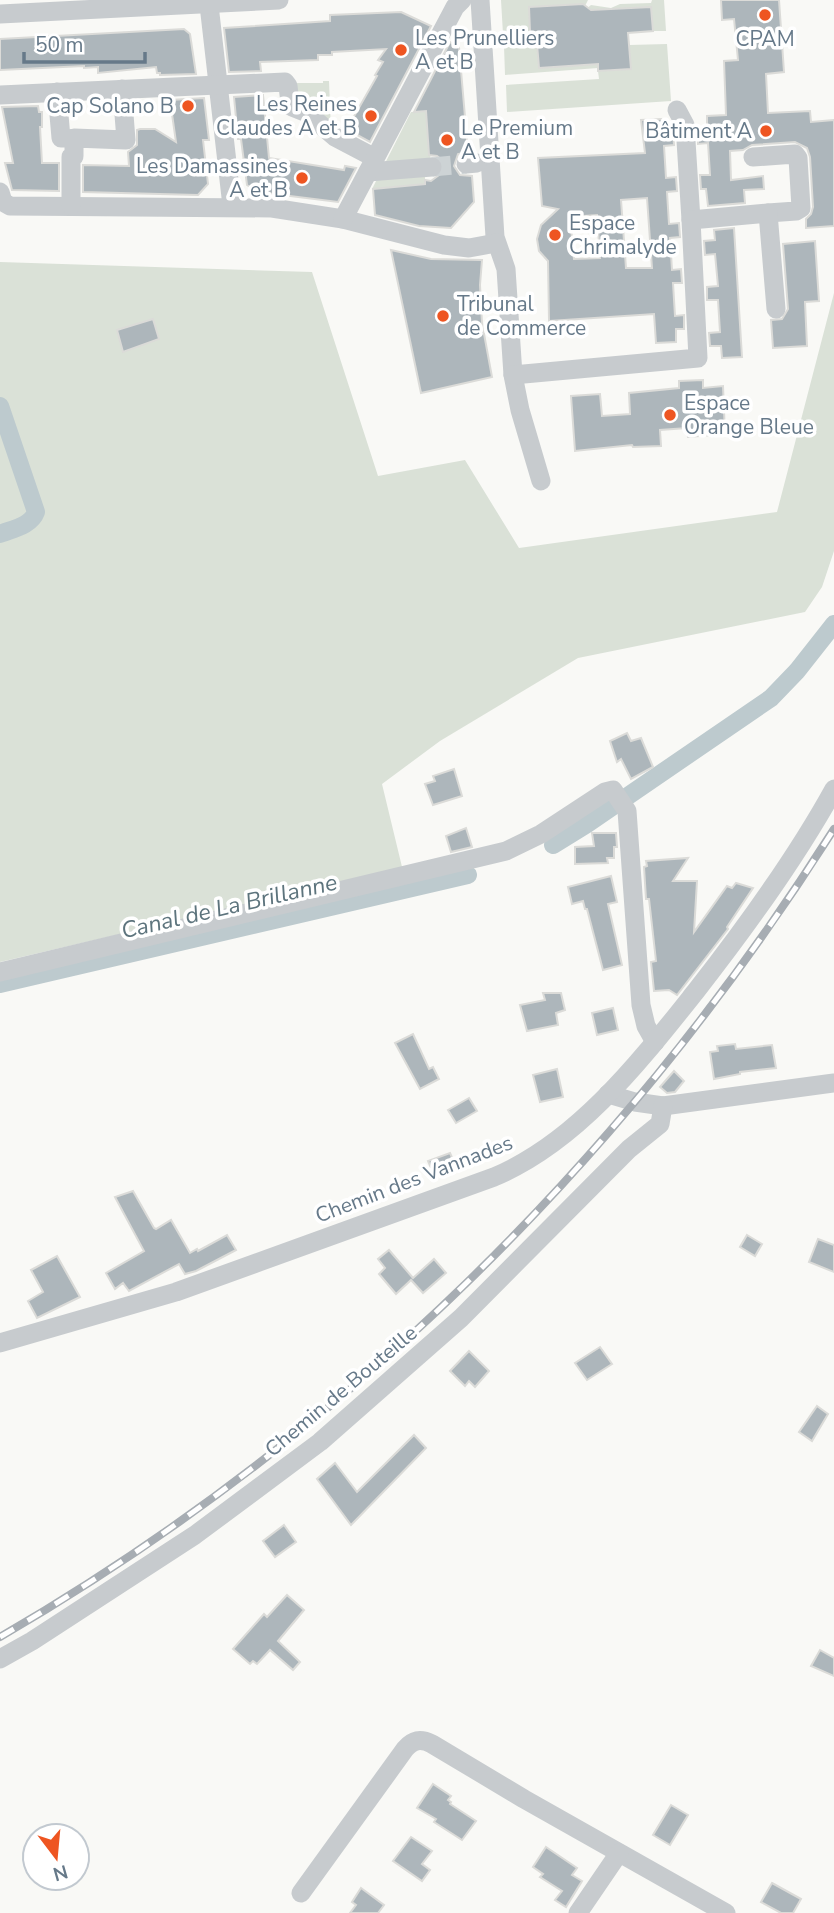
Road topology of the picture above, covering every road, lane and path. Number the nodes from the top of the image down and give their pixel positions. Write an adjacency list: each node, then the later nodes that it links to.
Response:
1 (279, 0): 4 (street)
2 (462, 0): 13 (street)
3 (480, 0): 21 (street)
4 (209, 5): 5 (street); 6 (street)
5 (0, 14)
6 (218, 85): 7 (street); 13 (street); 17 (street)
7 (122, 89): 8 (street); 16 (street)
8 (57, 92): 9 (street); 11 (street)
9 (0, 95)
10 (677, 110): 20 (street)
11 (67, 138)
12 (753, 157): 18 (street)
13 (372, 165): 14 (street); 19 (street)
14 (432, 167)
15 (0, 192): 16 (street)
16 (71, 205): 17 (street)
17 (232, 206): 19 (street)
18 (768, 214): 20 (street); 22 (street)
19 (343, 219): 21 (street)
20 (691, 220): 23 (street)
21 (496, 243): 23 (street)
22 (776, 309)
23 (513, 375): 24 (street)
24 (541, 481)
25 (834, 789): 27 (street, Chemin des Vannades)
26 (0, 972): 27 (street)
27 (655, 1042): 29 (street, Chemin des Vannades)
28 (834, 1083): 30 (street)
29 (608, 1094): 30 (street); 31 (street, Chemin des Vannades)
30 (663, 1106): 32 (street, Chemin de Bouteille)
31 (0, 1343)
32 (0, 1659)
33 (619, 1853): 34 (street); 35 (street); 36 (street)
34 (301, 1893)
35 (578, 1913)
36 (726, 1913)

